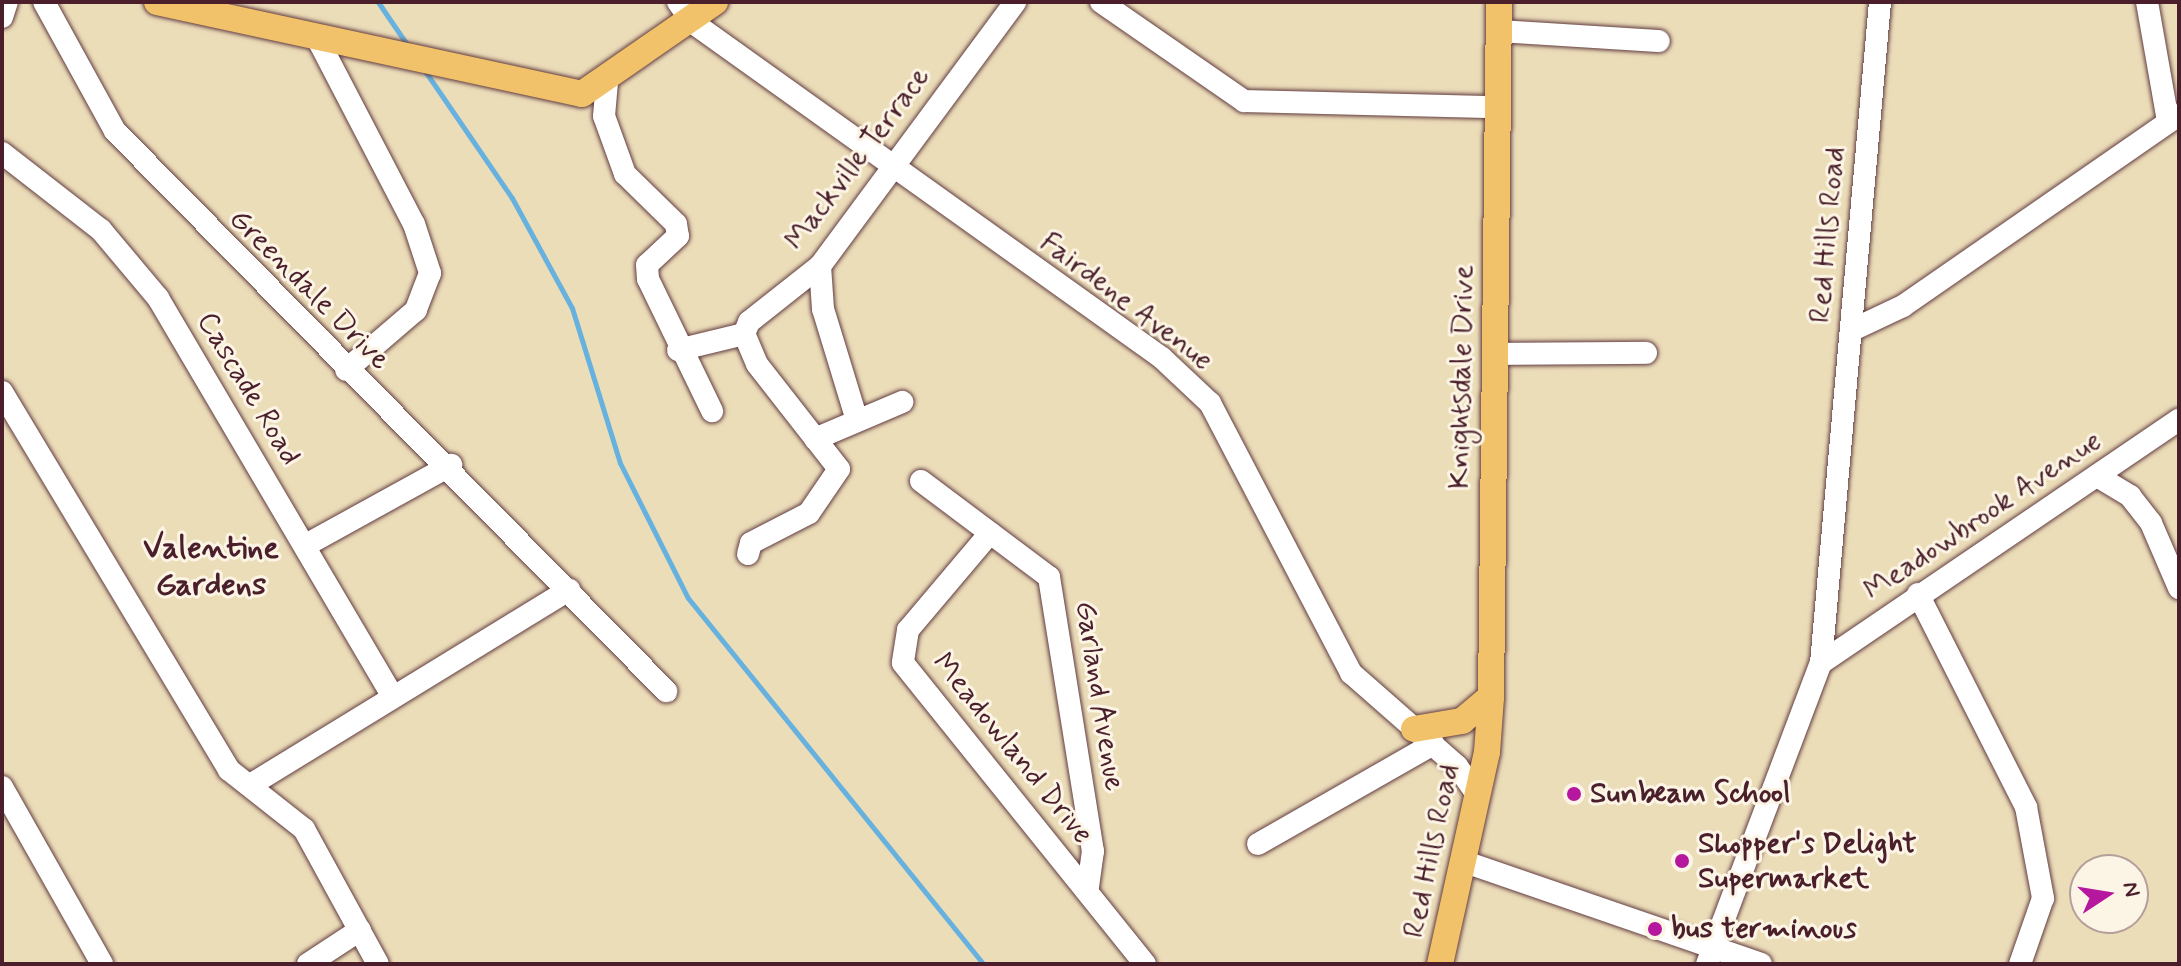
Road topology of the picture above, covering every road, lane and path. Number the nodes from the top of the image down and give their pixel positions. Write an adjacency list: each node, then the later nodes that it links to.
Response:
1 (7, 2): 11 (street)
2 (44, 2): 26 (street, Greendale Drive)
3 (157, 2): 13 (main road)
4 (715, 2): 10 (main road)
5 (1015, 2): 19 (street, Mackville Terrace)
6 (1101, 2): 16 (street)
7 (1499, 2): 12 (main road, Knightsdale Drive)
8 (1880, 2): 21 (street, Red Hills Road)
9 (2147, 2): 17 (street)
10 (685, 12): 15 (main road); 19 (street, Fairdene Avenue)
11 (2, 17)
12 (1498, 31): 14 (street); 16 (main road, Knightsdale Drive)
13 (316, 36): 15 (main road); 26 (street)
14 (1659, 41)
15 (607, 82): 23 (street)
16 (1496, 107): 25 (main road, Knightsdale Drive)
17 (2174, 118): 21 (street)
18 (2, 153): 37 (street, Cascade Road)
19 (890, 170): 20 (street, Mackville Terrace); 46 (street, Fairdene Avenue)
20 (820, 266): 22 (street, Mackville Terrace); 30 (street)
21 (1852, 330): 42 (street, Red Hills Road)
22 (744, 334): 23 (street); 32 (street)
23 (678, 350): 29 (street)
24 (1646, 353): 25 (street)
25 (1494, 354): 45 (main road, Knightsdale Drive)
26 (346, 370): 33 (street, Greendale Drive)
27 (2, 392): 48 (street)
28 (902, 402): 30 (street)
29 (712, 411)
30 (857, 420): 32 (street)
31 (2179, 420): 34 (street, Meadowbrook Avenue)
32 (815, 439): 38 (street)
33 (451, 465): 37 (street); 40 (street, Greendale Drive)
34 (2097, 476): 39 (street); 41 (street, Meadowbrook Avenue)
35 (921, 481): 36 (street, Garland Avenue)
36 (990, 533): 53 (street, Garland Avenue); 53 (street, Meadowland Drive)
37 (306, 545): 44 (street, Cascade Road)
38 (748, 554)
39 (2179, 588)
40 (569, 590): 43 (street, Greendale Drive); 44 (street)
41 (1918, 594): 42 (street, Meadowbrook Avenue); 62 (street)
42 (1821, 663): 55 (street, Red Hills Road)
43 (666, 691)
44 (393, 697): 48 (street)
45 (1491, 697): 46 (main road); 47 (main road, Knightsdale Drive)
46 (1423, 736): 50 (street, Fairdene Avenue); 51 (street)
47 (1487, 752): 50 (main road, Red Hills Road)
48 (252, 784): 54 (street)
49 (2, 787): 56 (street)
50 (1478, 796): 52 (main road, Red Hills Road)
51 (1258, 844)
52 (1465, 862): 55 (street); 60 (main road, Red Hills Road)
53 (1088, 888): 59 (street, Meadowland Drive)
54 (360, 930): 57 (street); 58 (street)
55 (1710, 956): 61 (street)
56 (102, 964)
57 (308, 964)
58 (378, 964)
59 (1145, 964)
60 (1440, 964)
61 (1761, 964)
62 (2020, 964)

